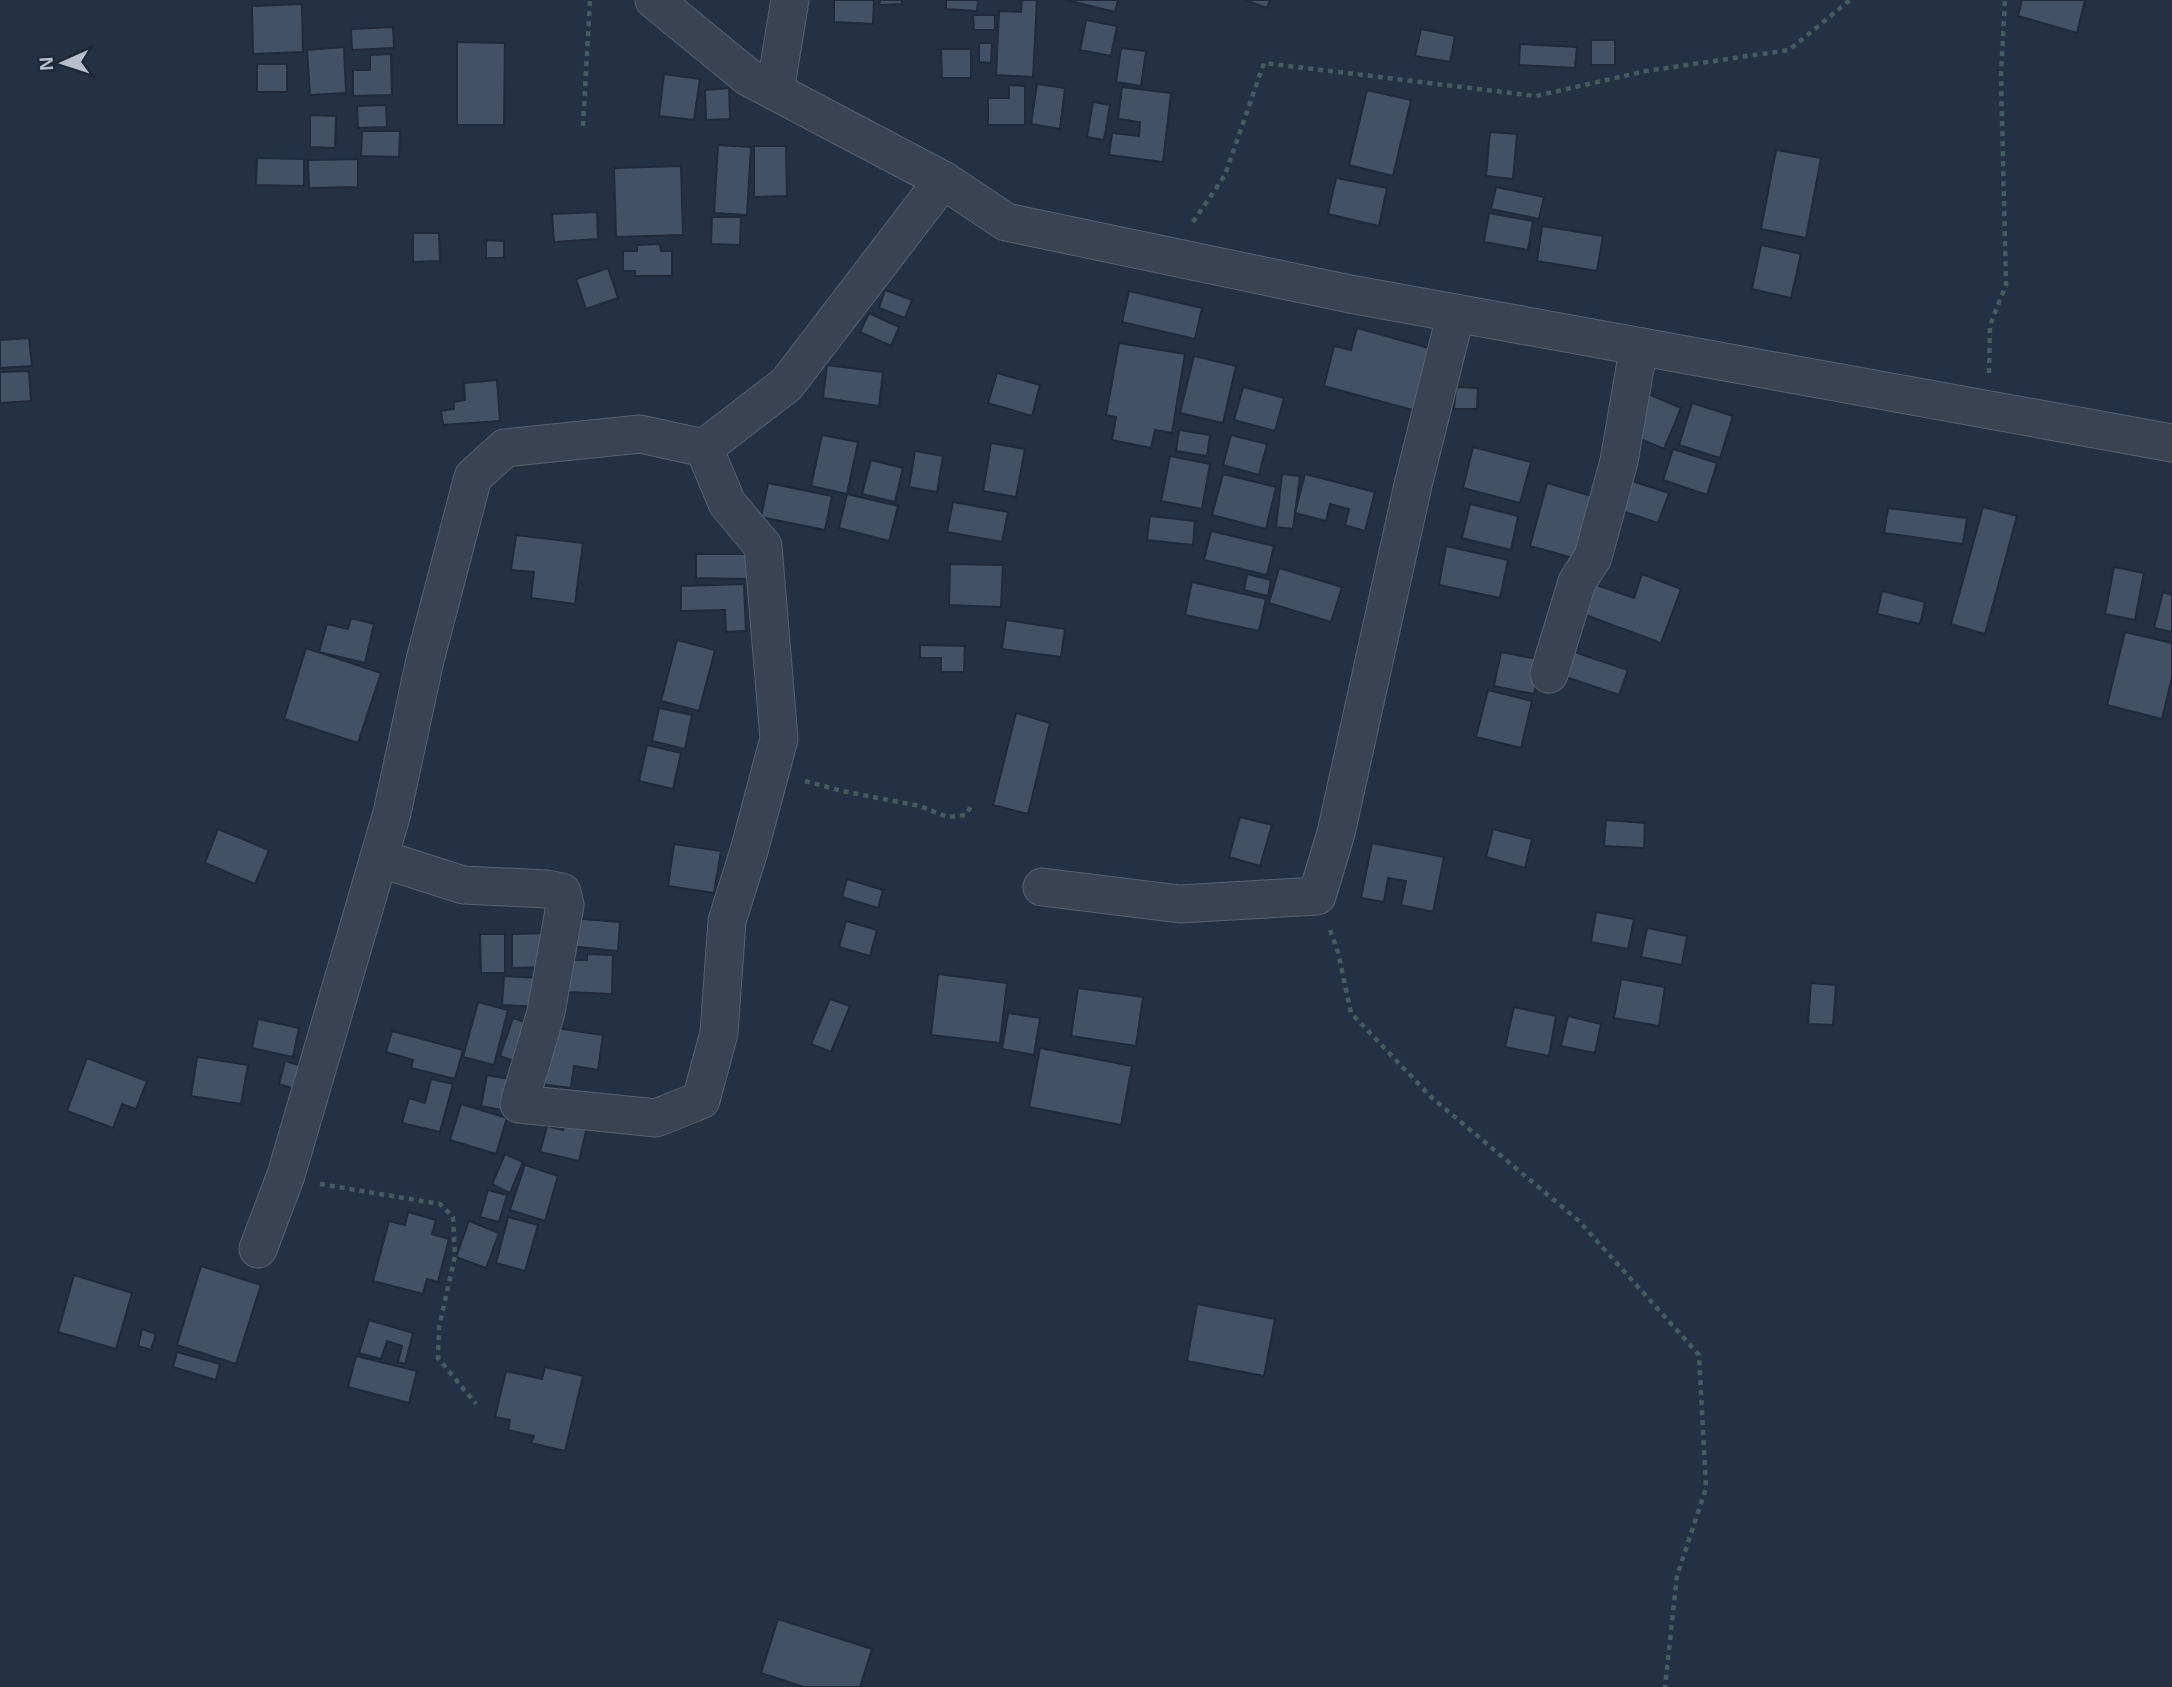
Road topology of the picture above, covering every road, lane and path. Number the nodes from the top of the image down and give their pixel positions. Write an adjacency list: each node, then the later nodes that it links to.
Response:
1 (590, 0): 7 (path)
2 (654, 0): 6 (street)
3 (790, 0): 6 (street)
4 (1850, 0): 9 (path)
5 (2005, 0): 12 (path)
6 (775, 91): 8 (street)
7 (583, 126)
8 (943, 180): 9 (street); 14 (street)
9 (1170, 256): 10 (street)
10 (1456, 313): 11 (street); 20 (street)
11 (1642, 347): 12 (street); 15 (street)
12 (1989, 409): 13 (street)
13 (2172, 443)
14 (704, 448): 16 (street); 18 (street)
15 (1549, 674)
16 (771, 772): 17 (path); 18 (street)
17 (971, 806)
18 (379, 858): 21 (street)
19 (1042, 887): 20 (street)
20 (1317, 896): 24 (path)
21 (286, 1175): 22 (street); 23 (path)
22 (258, 1249)
23 (476, 1404)
24 (1665, 1687)

